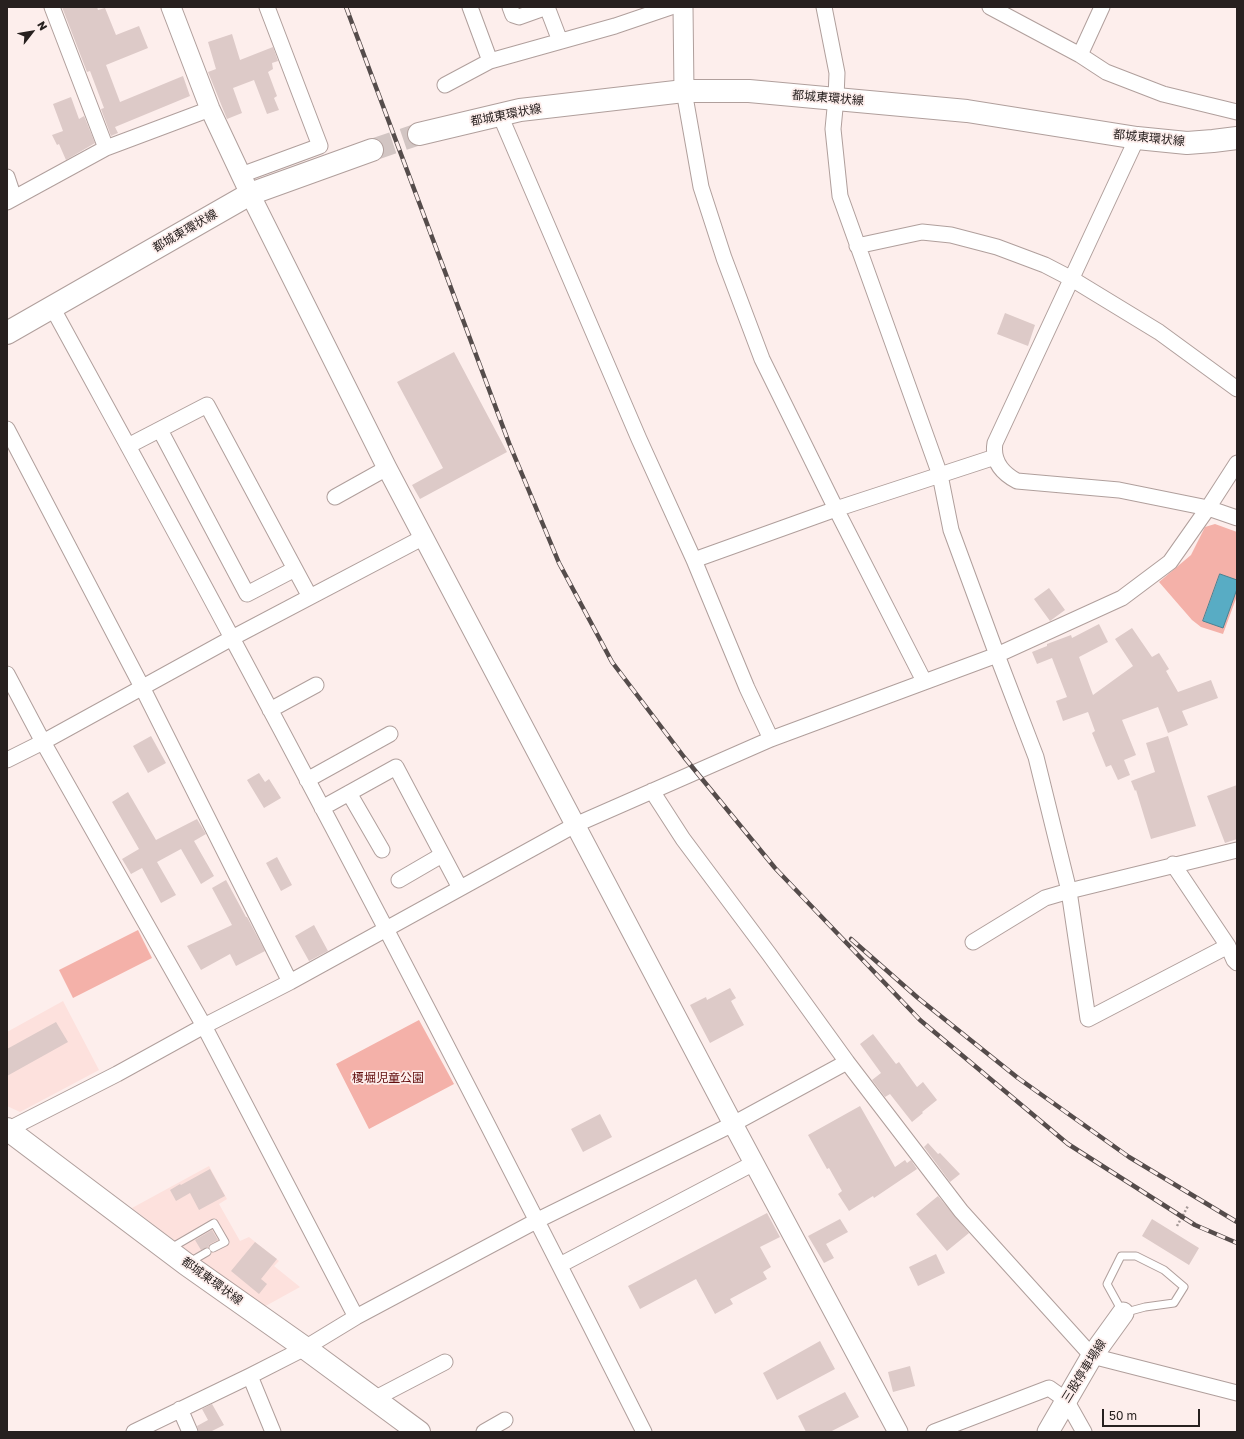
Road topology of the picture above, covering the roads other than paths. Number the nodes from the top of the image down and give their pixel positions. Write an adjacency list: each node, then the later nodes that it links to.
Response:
1 (52, 7): 24 (street)
2 (171, 7): 18 (street)
3 (267, 7): 26 (street)
4 (470, 7): 14 (street)
5 (510, 7): 6 (street)
6 (547, 7): 12 (street)
7 (671, 7): 12 (street)
8 (683, 7): 16 (street)
9 (824, 7): 17 (street)
10 (991, 7): 13 (street)
11 (1102, 7): 13 (street)
12 (560, 41): 14 (street)
13 (1080, 55): 19 (street)
14 (490, 61): 15 (street)
15 (445, 85)
16 (684, 92): 17 (main road, 都城東環状線); 20 (main road, 都城東環状線); 44 (street)
17 (836, 98): 22 (main road, 都城東環状線); 30 (street)
18 (210, 109): 24 (street); 26 (street)
19 (1237, 112)
20 (500, 115): 21 (main road, 都城東環状線); 47 (street)
21 (419, 134)
22 (1137, 138): 23 (main road, 都城東環状線); 31 (street)
23 (1237, 138)
24 (106, 148): 29 (street)
25 (372, 150): 28 (main road, 都城東環状線)
26 (241, 175): 28 (street)
27 (7, 177): 29 (street)
28 (250, 194): 32 (main road, 都城東環状線); 40 (street)
29 (11, 200)
30 (857, 246): 31 (street); 41 (street)
31 (1072, 279): 34 (street); 38 (street)
32 (52, 307): 33 (main road, 都城東環状線); 37 (street)
33 (7, 333)
34 (1237, 389)
35 (7, 429): 55 (street)
36 (160, 430): 37 (street); 48 (street); 48 (street)
37 (128, 446): 50 (street)
38 (995, 457): 41 (street); 43 (street)
39 (1237, 463): 43 (street)
40 (387, 468): 42 (street); 46 (street)
41 (940, 475): 44 (street); 51 (street)
42 (335, 497)
43 (1208, 508): 45 (street); 51 (street)
44 (836, 509): 47 (street); 53 (street)
45 (1237, 518)
46 (424, 537): 49 (street); 65 (street)
47 (694, 560): 58 (street)
48 (295, 569): 49 (street)
49 (310, 597): 50 (street)
50 (232, 638): 55 (street); 56 (street)
51 (996, 655): 53 (street); 72 (street)
52 (7, 674): 59 (street)
53 (924, 681): 58 (street)
54 (316, 685): 56 (street)
55 (142, 687): 59 (street); 77 (street)
56 (270, 710): 61 (street)
57 (390, 734): 61 (street)
58 (771, 739): 62 (street)
59 (43, 742): 60 (street); 78 (street)
60 (7, 760)
61 (307, 780): 64 (street)
62 (652, 791): 65 (street); 79 (street)
63 (349, 793): 64 (street); 66 (street); 68 (street)
64 (322, 808): 73 (street)
65 (575, 825): 71 (street); 80 (street)
66 (382, 850)
67 (1237, 850): 69 (street)
68 (442, 855): 70 (street); 71 (street)
69 (1173, 864): 72 (street); 75 (street)
70 (399, 880)
71 (460, 888): 73 (street)
72 (1069, 891): 74 (street); 75 (street)
73 (386, 929): 77 (street); 83 (street)
74 (973, 942)
75 (1228, 946): 76 (street)
76 (1237, 963)
77 (290, 982): 78 (street)
78 (204, 1026): 81 (street); 88 (street)
79 (847, 1062): 80 (street); 90 (street)
80 (733, 1124): 82 (street); 83 (street)
81 (8, 1131): 84 (main road, 都城東環状線)
82 (754, 1163): 86 (street); 104 (street)
83 (538, 1220): 86 (street); 88 (street)
84 (169, 1250): 85 (main road, 都城東環状線); 85 (lane)
85 (186, 1264): 89 (main road, 都城東環状線)
86 (560, 1265): 103 (street)
87 (1123, 1313): 87 (lane); 90 (main road, 三股停車場線)
88 (356, 1317): 89 (street)
89 (305, 1348): 92 (street); 94 (main road, 都城東環状線)
90 (1092, 1356): 93 (street); 95 (main road, 三股停車場線)
91 (445, 1362): 94 (street)
92 (250, 1376): 96 (street); 100 (street)
93 (1237, 1393)
94 (374, 1399): 101 (main road, 都城東環状線)
95 (1066, 1400): 105 (street); 106 (main road, 三股停車場線); 107 (street)
96 (180, 1409): 98 (street); 99 (street)
97 (505, 1420): 102 (street)
98 (134, 1432)
99 (190, 1432)
100 (273, 1432)
101 (419, 1432)
102 (484, 1432)
103 (644, 1432)
104 (898, 1432)
105 (934, 1432)
106 (1048, 1432)
107 (1084, 1432)

